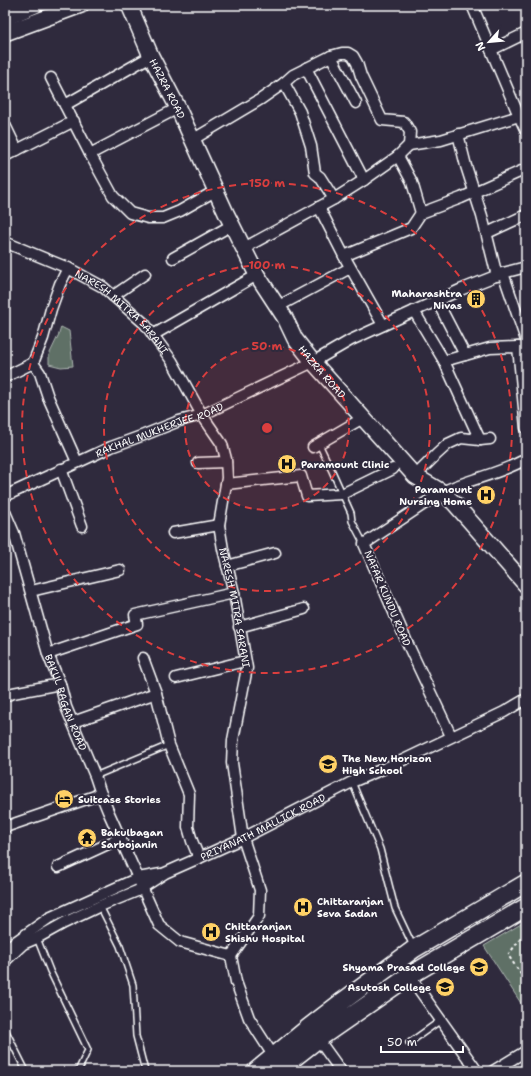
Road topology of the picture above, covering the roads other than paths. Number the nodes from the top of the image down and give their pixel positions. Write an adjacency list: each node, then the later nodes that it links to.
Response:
1 (36, 5): 5 (main road)
2 (81, 5): 6 (main road)
3 (129, 5): 9 (main road, HAZRA ROAD)
4 (472, 5): 8 (street)
5 (5, 18)
6 (5, 33)
7 (526, 33): 8 (street)
8 (491, 50): 17 (street)
9 (151, 56): 15 (street); 16 (main road, HAZRA ROAD)
10 (331, 56): 11 (street); 14 (street); 23 (street)
11 (306, 68): 13 (street); 29 (street)
12 (51, 78): 15 (street)
13 (284, 84): 22 (street); 32 (street)
14 (356, 104)
15 (65, 105): 18 (street)
16 (178, 108): 22 (main road, HAZRA ROAD); 25 (street)
17 (518, 116): 20 (street); 21 (street)
18 (74, 121): 24 (street); 25 (street)
19 (5, 125): 24 (street)
20 (526, 131)
21 (458, 134): 23 (street); 31 (street)
22 (192, 140): 30 (main road, HAZRA ROAD)
23 (409, 145): 27 (street)
24 (17, 150): 26 (street)
25 (90, 154): 30 (street)
26 (5, 156)
27 (398, 156): 29 (street); 34 (street)
28 (526, 169): 31 (street)
29 (364, 180): 32 (street)
30 (215, 191): 36 (main road, HAZRA ROAD)
31 (474, 192): 34 (street); 37 (street)
32 (334, 199): 33 (street)
33 (319, 207): 39 (street); 40 (street)
34 (421, 213): 40 (street)
35 (526, 215): 37 (street)
36 (232, 225): 39 (main road, HAZRA ROAD); 41 (street)
37 (487, 233): 46 (street)
38 (5, 243): 43 (street, NARESH MITRA SARANI)
39 (244, 248): 47 (main road, HAZRA ROAD)
40 (344, 256): 44 (street)
41 (173, 258)
42 (526, 266): 46 (street, RAKHAL MUKHERJEE ROAD)
43 (68, 268): 48 (street, NARESH MITRA SARANI); 60 (street)
44 (350, 268): 50 (street); 53 (street)
45 (144, 274): 48 (street)
46 (500, 274): 49 (street, RAKHAL MUKHERJEE ROAD); 52 (street)
47 (257, 275): 50 (main road, HAZRA ROAD); 54 (street)
48 (113, 296): 54 (street, NARESH MITRA SARANI)
49 (437, 300): 51 (street, RAKHAL MUKHERJEE ROAD); 57 (street)
50 (277, 307): 59 (main road, HAZRA ROAD)
51 (414, 312): 53 (street, RAKHAL MUKHERJEE ROAD); 58 (street)
52 (522, 318): 55 (street)
53 (384, 325): 59 (street, RAKHAL MUKHERJEE ROAD)
54 (153, 335): 62 (street, NARESH MITRA SARANI)
55 (526, 340)
56 (522, 348): 57 (street); 64 (street)
57 (465, 355): 58 (street)
58 (444, 361): 72 (street)
59 (313, 362): 62 (street, RAKHAL MUKHERJEE ROAD); 63 (main road, HAZRA ROAD)
60 (33, 364): 61 (street); 67 (street)
61 (5, 376)
62 (202, 414): 67 (street, RAKHAL MUKHERJEE ROAD); 68 (street, NARESH MITRA SARANI)
63 (363, 418): 65 (street); 72 (main road, HAZRA ROAD)
64 (526, 428)
65 (316, 445): 75 (lane)
66 (526, 459): 74 (street, NAFAR KUNDU ROAD)
67 (77, 462): 70 (street, RAKHAL MUKHERJEE ROAD)
68 (226, 462): 69 (street); 73 (street, NARESH MITRA SARANI)
69 (198, 463)
70 (61, 469): 76 (street, RAKHAL MUKHERJEE ROAD); 79 (street)
71 (393, 469): 75 (street)
72 (415, 476): 74 (main road, HAZRA ROAD)
73 (226, 484): 75 (street); 78 (street, NARESH MITRA SARANI)
74 (442, 492): 81 (street, NAFAR KUNDU ROAD); 85 (main road, HAZRA ROAD)
75 (342, 494): 81 (lane)
76 (5, 496)
77 (5, 512): 86 (street, BAKUL BAGAN ROAD)
78 (219, 525): 80 (street); 83 (street, NARESH MITRA SARANI)
79 (82, 526)
80 (173, 533)
81 (364, 544): 99 (street, NAFAR KUNDU ROAD)
82 (275, 553): 83 (street)
83 (227, 566): 87 (street, NARESH MITRA SARANI)
84 (120, 570): 86 (street)
85 (526, 585)
86 (31, 591): 90 (street, BAKUL BAGAN ROAD)
87 (234, 593): 89 (street, NARESH MITRA SARANI); 90 (street)
88 (304, 609): 89 (street)
89 (240, 627): 92 (street, NARESH MITRA SARANI)
90 (48, 654): 94 (street, BAKUL BAGAN ROAD)
91 (143, 658): 95 (street)
92 (245, 661): 93 (street); 106 (street, NARESH MITRA SARANI)
93 (176, 678)
94 (60, 684): 96 (street); 98 (street, BAKUL BAGAN ROAD)
95 (156, 693): 98 (street); 100 (street)
96 (5, 696)
97 (526, 699): 99 (street, PRIYANATH MALLICK ROAD)
98 (73, 722): 101 (street, BAKUL BAGAN ROAD)
99 (451, 736): 102 (street, PRIYANATH MALLICK ROAD)
100 (169, 745): 101 (lane); 107 (street)
101 (95, 776): 103 (street, BAKUL BAGAN ROAD)
102 (352, 782): 106 (street, PRIYANATH MALLICK ROAD); 117 (lane)
103 (101, 794): 104 (street); 105 (street, BAKUL BAGAN ROAD)
104 (5, 827)
105 (120, 838): 108 (street); 110 (street, BAKUL BAGAN ROAD)
106 (243, 838): 107 (street, PRIYANATH MALLICK ROAD); 118 (street, NARESH MITRA SARANI)
107 (199, 858): 109 (street, PRIYANATH MALLICK ROAD)
108 (58, 868)
109 (164, 873): 110 (street); 112 (street, PRIYANATH MALLICK ROAD)
110 (138, 878): 112 (street, BAKUL BAGAN ROAD); 116 (street)
111 (526, 883): 117 (main road)
112 (143, 888): 113 (street, PRIYANATH MALLICK ROAD); 118 (street, BAKUL BAGAN ROAD)
113 (100, 906): 115 (street, PRIYANATH MALLICK ROAD); 131 (lane)
114 (526, 907): 121 (main road)
115 (37, 938): 120 (street, PRIYANATH MALLICK ROAD); 130 (lane)
116 (5, 949)
117 (414, 949): 119 (main road)
118 (231, 956): 127 (street)
119 (398, 960): 121 (street); 127 (main road)
120 (5, 961)
121 (409, 976): 122 (street); 124 (main road)
122 (441, 1020): 125 (lane); 128 (street)
123 (5, 1029): 129 (lane)
124 (318, 1039): 127 (main road); 133 (street)
125 (409, 1043)
126 (526, 1051): 134 (street)
127 (277, 1065): 132 (main road)
128 (473, 1069)
129 (26, 1071)
130 (78, 1071)
131 (145, 1071)
132 (256, 1071)
133 (341, 1071)
134 (493, 1071)

